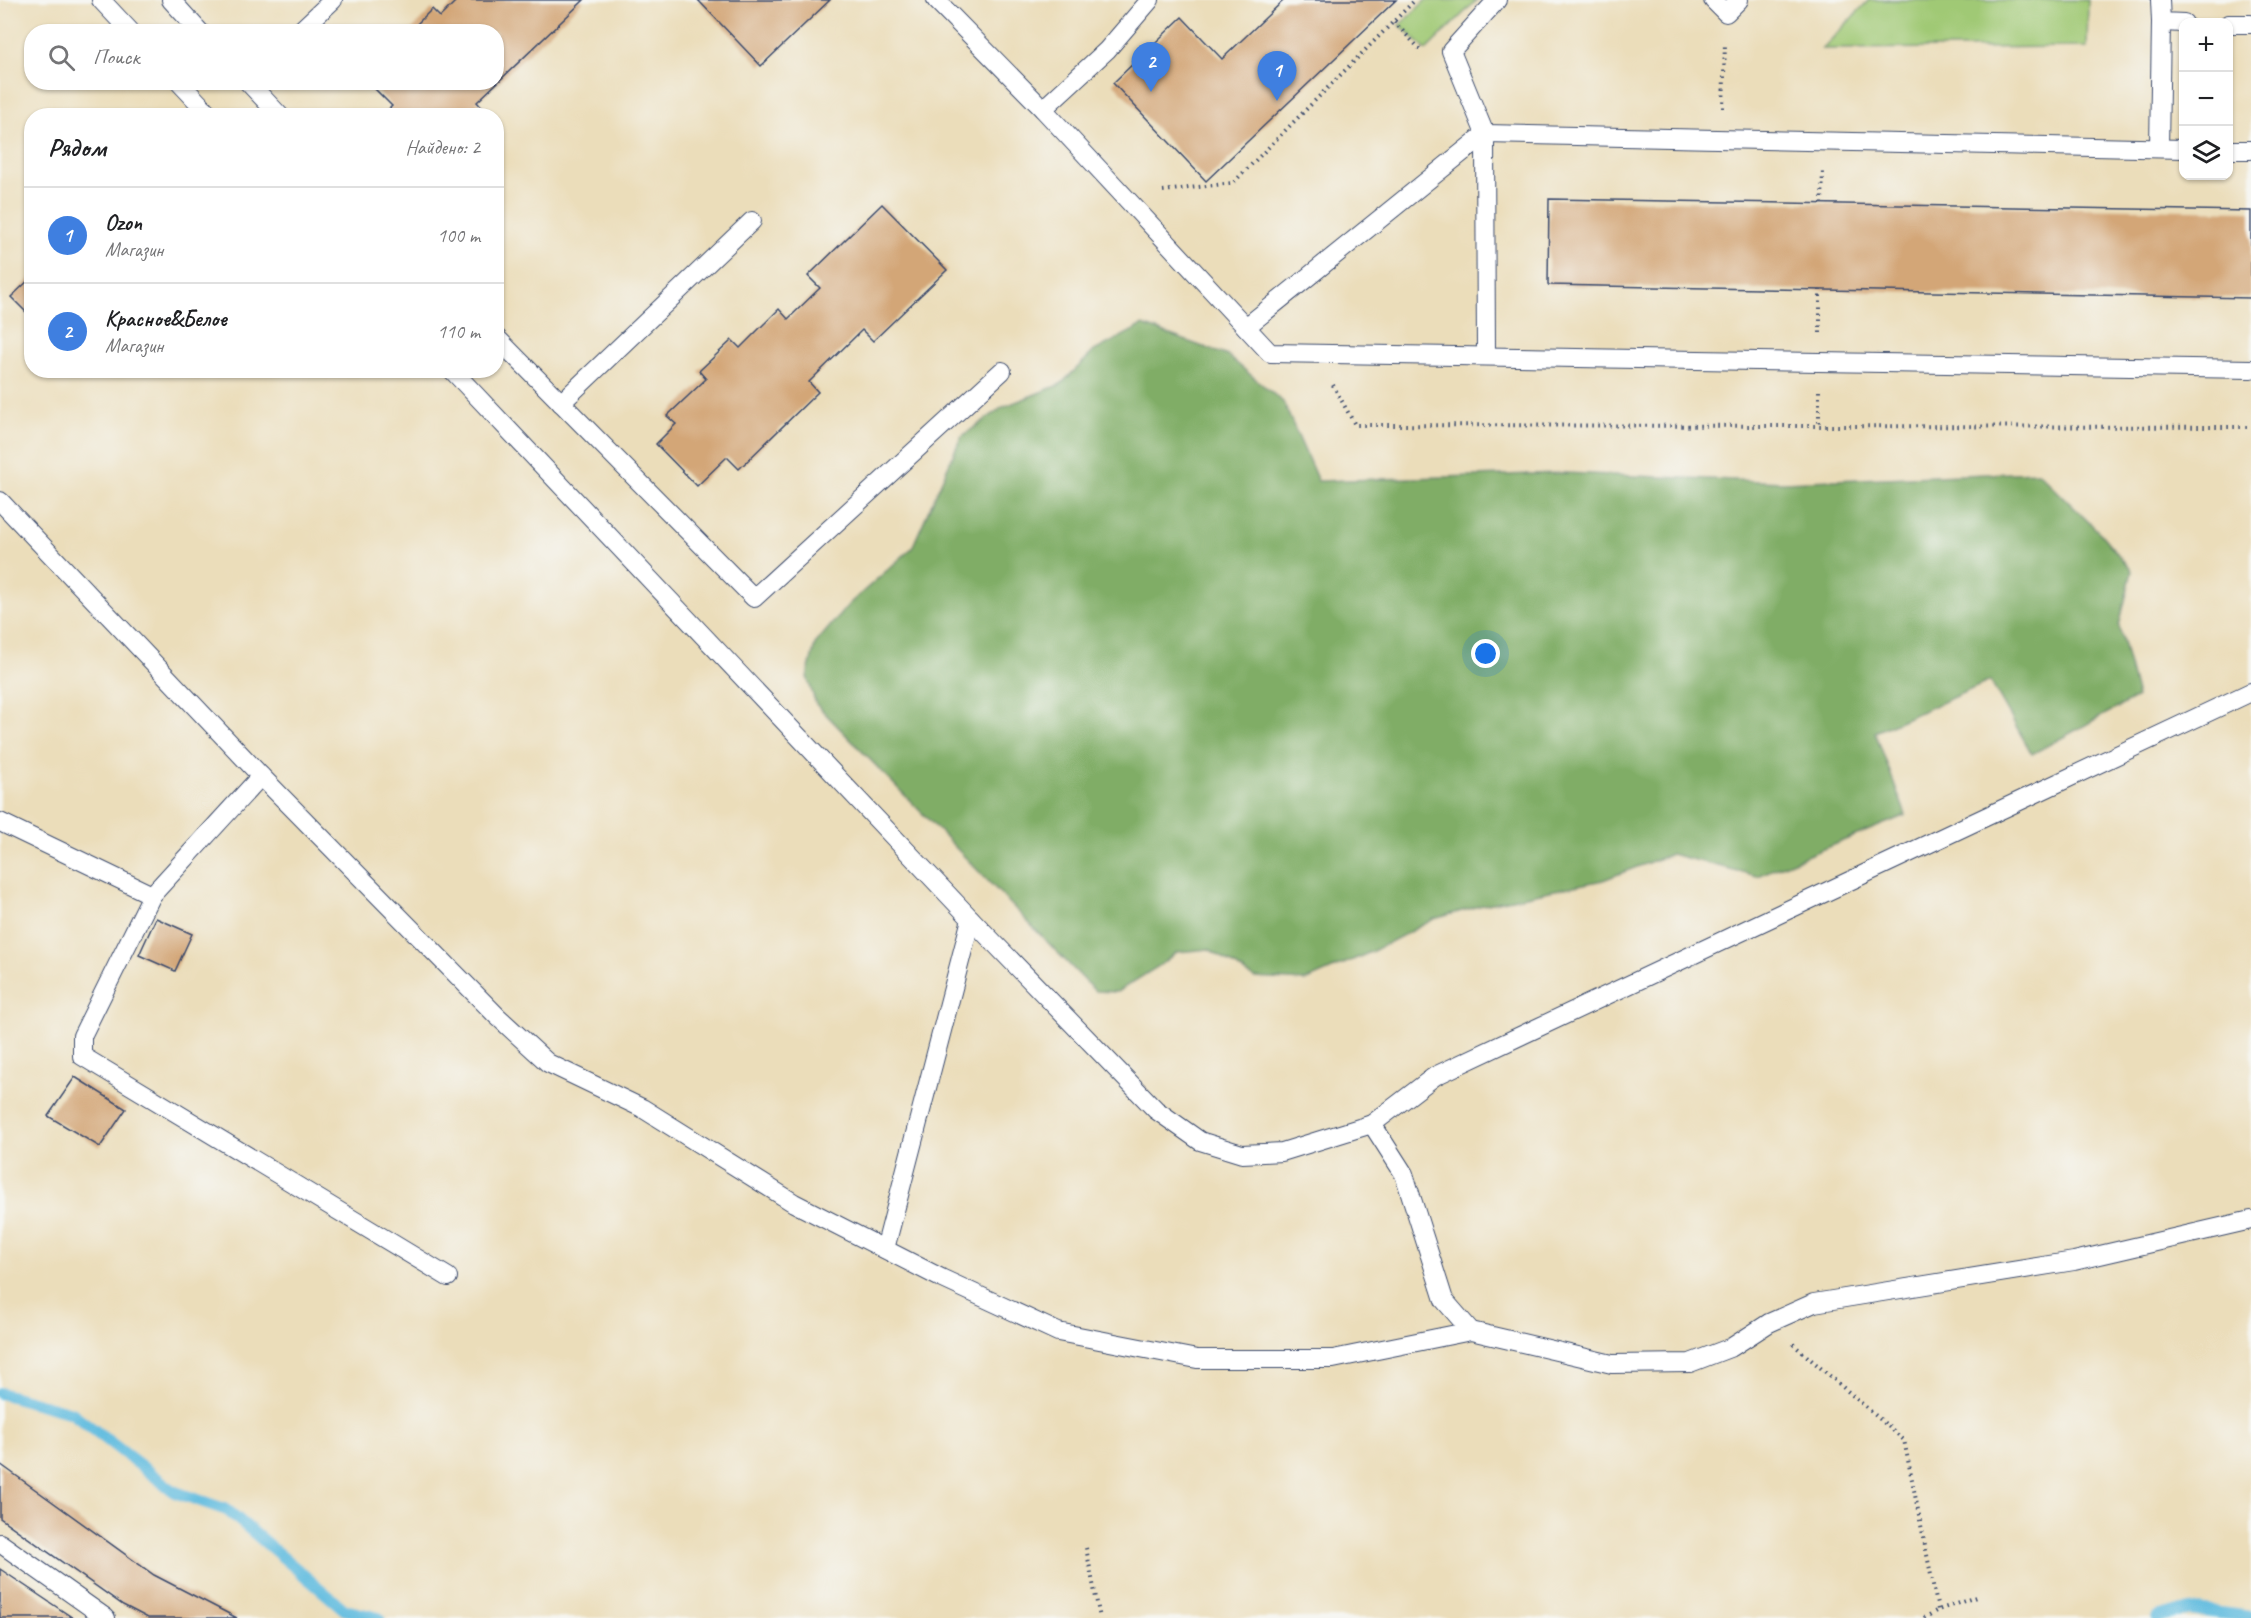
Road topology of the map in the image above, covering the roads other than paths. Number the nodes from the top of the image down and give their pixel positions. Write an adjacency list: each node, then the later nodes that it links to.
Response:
1 (101, 0): 10 (lane)
2 (171, 0): 11 (lane)
3 (333, 0): 12 (lane)
4 (936, 0): 19 (lane)
5 (1150, 0): 19 (lane)
6 (1497, 0): 20 (lane)
7 (2160, 0): 8 (lane)
8 (2161, 22): 9 (lane); 21 (lane)
9 (2179, 23)
10 (124, 24)
11 (193, 24)
12 (308, 24)
13 (2233, 24): 14 (lane)
14 (2251, 24)
15 (187, 90): 17 (lane)
16 (256, 90): 18 (lane)
17 (203, 108)
18 (272, 108)
19 (1043, 108): 26 (lane)
20 (1485, 134): 21 (lane); 26 (lane); 28 (lane)
21 (2159, 148): 22 (lane)
22 (2179, 149)
23 (2233, 150): 24 (lane)
24 (2251, 150)
25 (752, 221): 32 (lane)
26 (1246, 327): 28 (lane)
27 (504, 345): 32 (lane)
28 (1486, 356): 29 (lane)
29 (2251, 369)
30 (1002, 371): 32 (lane)
31 (460, 378): 38 (lane)
32 (561, 403)
33 (0, 501): 35 (lane)
34 (2251, 692): 39 (lane)
35 (261, 776): 37 (lane); 41 (lane)
36 (0, 822): 37 (lane)
37 (152, 895): 42 (lane)
38 (971, 919): 39 (lane); 41 (lane)
39 (1372, 1124): 43 (lane)
40 (2251, 1220): 43 (lane)
41 (885, 1249): 43 (lane)
42 (448, 1277)
43 (1471, 1331)
44 (0, 1543): 45 (lane)
45 (105, 1618)

